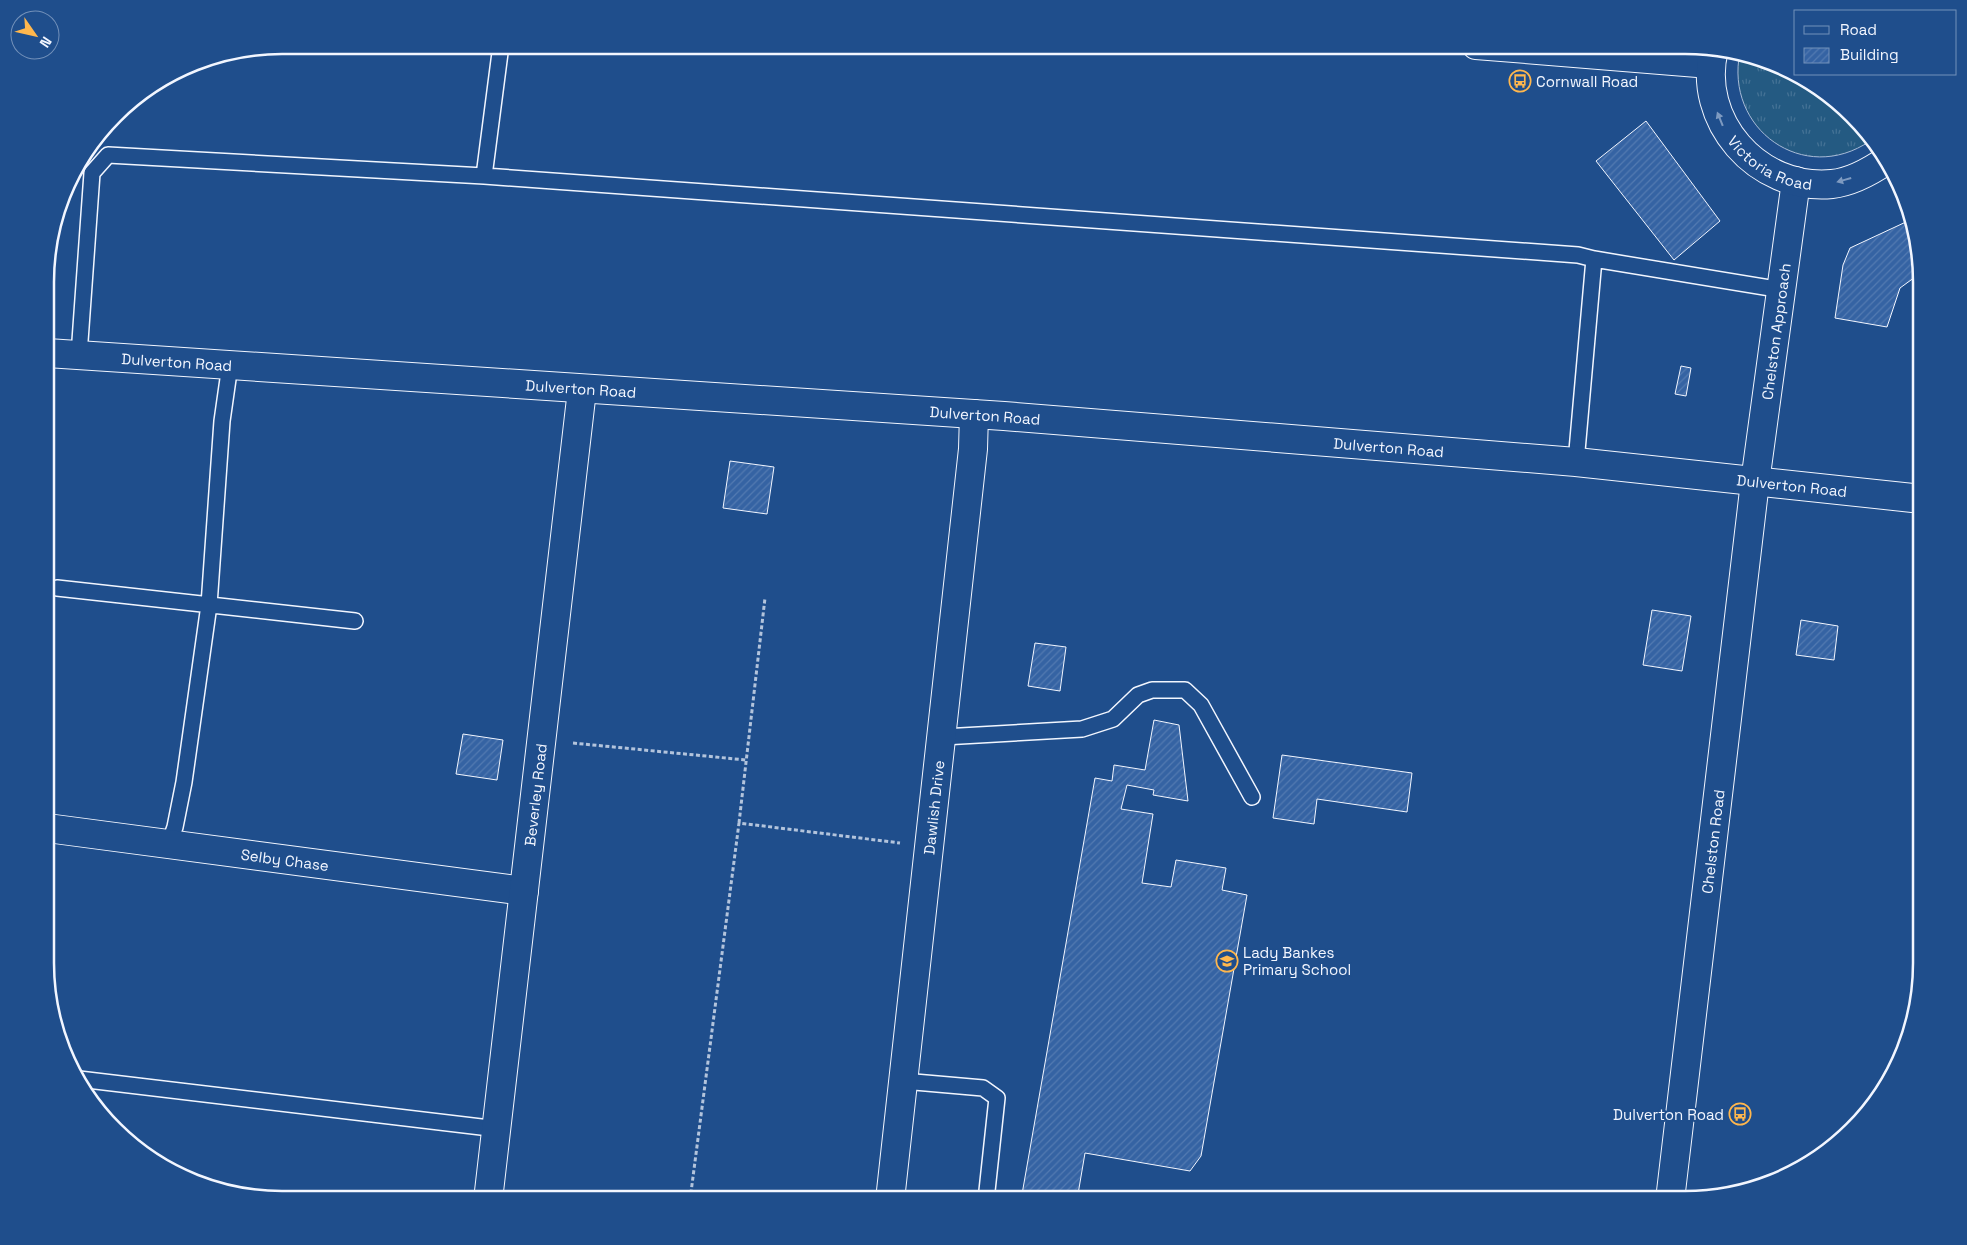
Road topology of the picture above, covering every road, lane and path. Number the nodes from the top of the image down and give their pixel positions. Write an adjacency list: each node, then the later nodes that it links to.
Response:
1 (500, 54): 5 (lane)
2 (1669, 54): 3 (street, Victoria Road)
3 (1712, 56): 6 (street, Victoria Road, one-way to 3)
4 (1881, 164): 6 (street, Victoria Road, one-way to 6)
5 (484, 176): 7 (lane); 10 (lane)
6 (1796, 181): 8 (street, Chelston Approach)
7 (1594, 259): 8 (lane); 14 (lane)
8 (1782, 290): 15 (street, Chelston Approach)
9 (54, 353): 10 (street, Dulverton Road)
10 (79, 355): 11 (street, Dulverton Road)
11 (230, 365): 12 (street, Dulverton Road); 19 (lane)
12 (582, 390): 13 (street, Dulverton Road); 29 (street, Beverley Road)
13 (974, 414): 14 (street, Dulverton Road); 21 (street, Dawlish Drive)
14 (1576, 462): 15 (street, Dulverton Road)
15 (1755, 482): 16 (street, Dulverton Road); 37 (street, Chelston Road)
16 (1913, 498)
17 (57, 588): 19 (lane)
18 (765, 598): 23 (path)
19 (209, 605): 20 (lane); 27 (lane)
20 (355, 621)
21 (943, 737): 24 (lane); 31 (street, Dawlish Drive)
22 (573, 743): 23 (path)
23 (746, 760): 25 (path)
24 (1252, 797)
25 (739, 823): 28 (path); 34 (path)
26 (54, 829): 27 (street, Selby Chase)
27 (169, 844): 29 (street, Selby Chase)
28 (907, 844)
29 (524, 891): 32 (street, Beverley Road)
30 (85, 1080): 32 (lane)
31 (903, 1081): 35 (street, Dawlish Drive); 36 (lane)
32 (498, 1129): 33 (street, Beverley Road)
33 (489, 1191)
34 (691, 1191)
35 (891, 1191)
36 (987, 1191)
37 (1671, 1191)

